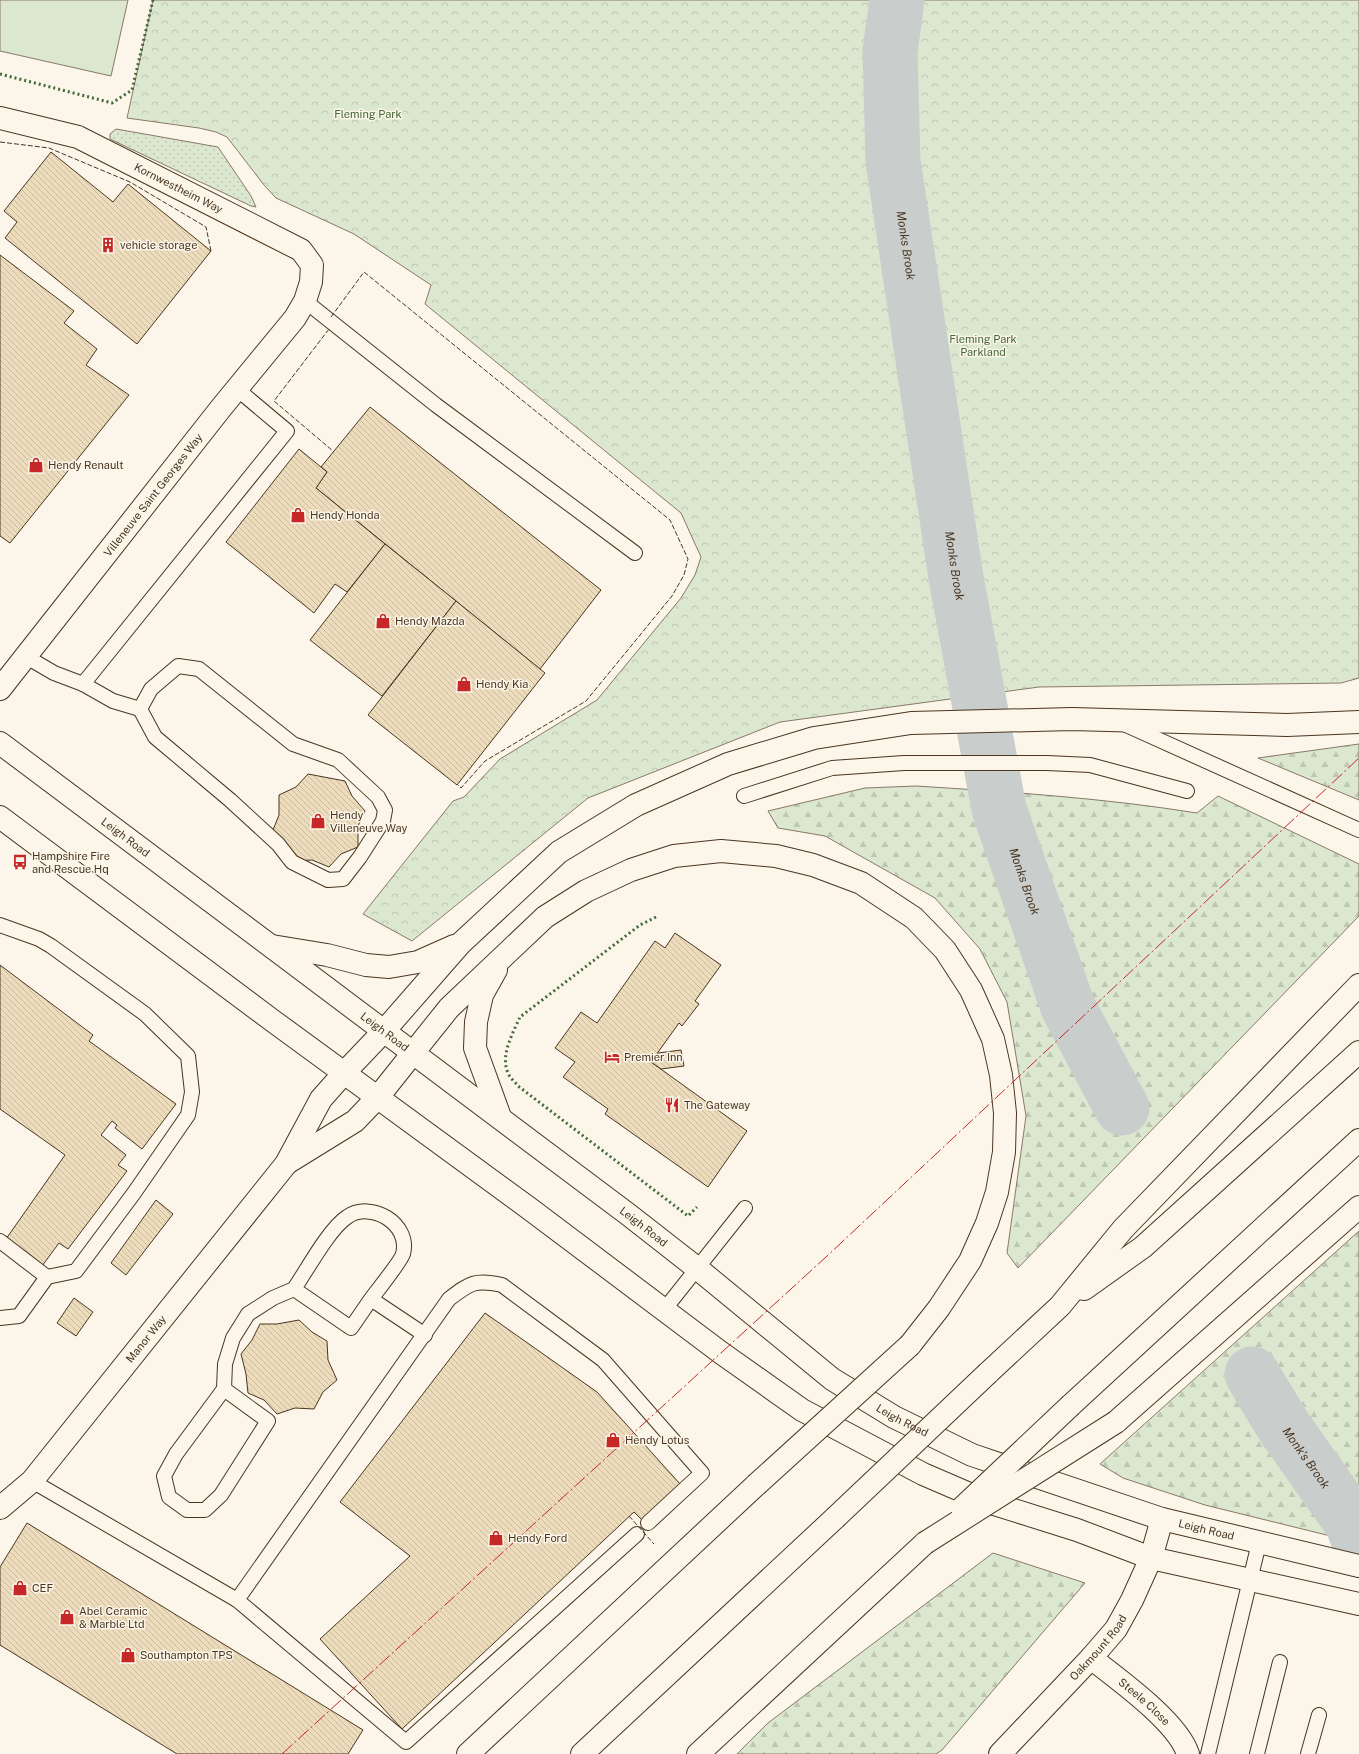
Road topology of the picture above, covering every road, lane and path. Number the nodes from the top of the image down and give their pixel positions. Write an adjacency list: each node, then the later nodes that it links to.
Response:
1 (0, 118): 2 (main road, Kornwestheim Way)
2 (305, 301): 3 (main road, Villeneuve Saint Georges Way); 4 (lane)
3 (237, 389): 5 (main road, Villeneuve Saint Georges Way); 6 (lane)
4 (635, 553)
5 (25, 656): 6 (lane); 7 (main road, Villeneuve Saint Georges Way)
6 (83, 684): 8 (lane)
7 (0, 689)
8 (140, 710): 8 (lane)
9 (1116, 720): 10 (main road); 15 (lane); 17 (main road)
10 (1359, 722)
11 (0, 743): 18 (main road, Leigh Road)
12 (1187, 791): 13 (lane)
13 (744, 796)
14 (0, 817): 24 (main road)
15 (1359, 830)
16 (0, 925): 33 (lane)
17 (460, 944): 18 (main road); 21 (main road, Manor Way)
18 (272, 946): 21 (main road, Leigh Road)
19 (504, 955): 23 (main road, Manor Way); 26 (main road); 56 (main road, Manor Way, bridge)
20 (1359, 985): 36 (main road)
21 (384, 1031): 23 (main road, Leigh Road); 24 (main road, Manor Way)
22 (1359, 1052): 36 (main road)
23 (413, 1053): 25 (main road, Manor Way); 26 (main road, Leigh Road)
24 (344, 1073): 25 (main road); 28 (main road, Manor Way)
25 (378, 1097): 28 (main road, Manor Way); 37 (main road)
26 (500, 1117): 32 (main road, Leigh Road)
27 (1359, 1140): 46 (main road, bridge)
28 (286, 1164): 41 (main road, Manor Way)
29 (1359, 1206): 46 (main road, bridge)
30 (745, 1208): 32 (lane)
31 (0, 1241): 33 (lane)
32 (698, 1269): 37 (lane); 43 (main road, Leigh Road)
33 (47, 1277): 38 (lane)
34 (294, 1289): 35 (lane); 35 (lane); 40 (lane)
35 (371, 1299): 39 (lane)
36 (1060, 1306): 57 (main road, bridge)
37 (664, 1310): 48 (main road)
38 (0, 1318)
39 (424, 1335): 44 (lane); 51 (lane)
40 (224, 1389): 40 (lane)
41 (32, 1481): 42 (main road, Manor Way); 51 (lane)
42 (0, 1508)
43 (1162, 1519): 47 (main road, Leigh Road); 48 (main road, Oakmount Road)
44 (648, 1523)
45 (637, 1534): 51 (lane)
46 (925, 1543): 58 (main road)
47 (1259, 1543): 49 (main road, Leigh Road); 50 (lane)
48 (1151, 1558): 50 (main road); 53 (main road, Oakmount Road)
49 (1359, 1566)
50 (1251, 1580): 52 (main road); 61 (lane)
51 (237, 1600)
52 (1359, 1604)
53 (1091, 1658): 59 (main road, Oakmount Road); 60 (main road, Steele Close)
54 (1280, 1662): 62 (lane)
55 (1319, 1715): 63 (lane)
56 (468, 1754)
57 (582, 1754)
58 (698, 1754)
59 (1000, 1754)
60 (1188, 1754)
61 (1208, 1754)
62 (1257, 1754)
63 (1308, 1754)

